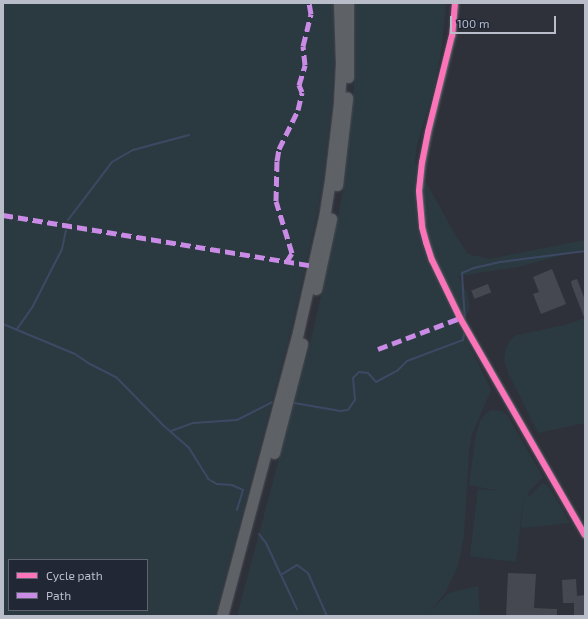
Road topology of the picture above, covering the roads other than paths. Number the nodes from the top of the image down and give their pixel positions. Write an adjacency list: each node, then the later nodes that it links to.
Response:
1 (339, 3): 5 (highway)
2 (348, 3): 6 (highway)
3 (456, 3): 4 (street)
4 (585, 534)
5 (222, 616)
6 (230, 616)

